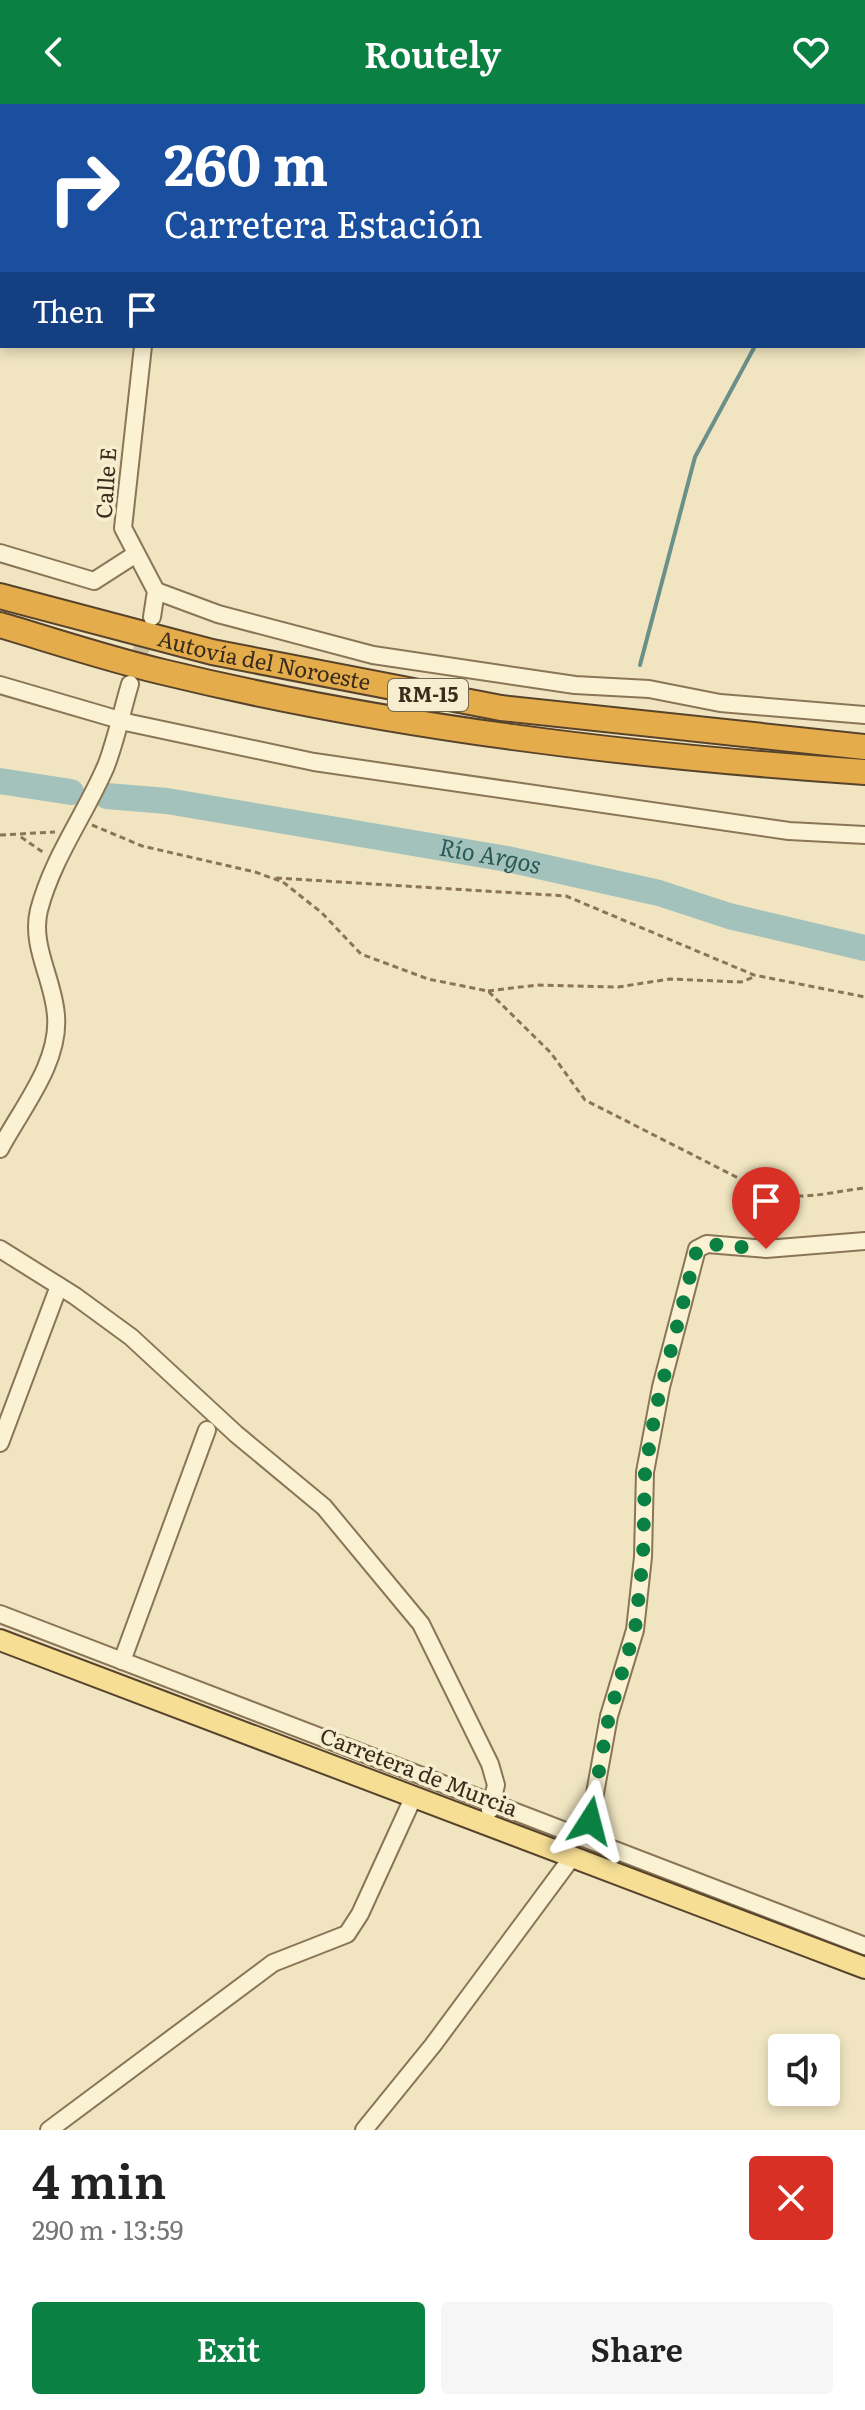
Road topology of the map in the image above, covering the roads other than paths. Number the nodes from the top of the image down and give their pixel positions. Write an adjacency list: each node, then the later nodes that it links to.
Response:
1 (143, 348): 3 (street, Calle E)
2 (0, 553): 3 (street)
3 (136, 554): 4 (street, Calle E)
4 (156, 591): 6 (street); 10 (street)
5 (0, 596): 12 (highway, Autovía del Noroeste / RM-15)
6 (152, 617)
7 (0, 625): 13 (highway, Autovía del Noroeste / RM-15)
8 (130, 684): 11 (street)
9 (0, 685): 11 (street)
10 (865, 715)
11 (120, 719): 14 (street); 15 (street)
12 (865, 747)
13 (865, 772)
14 (865, 835)
15 (0, 1149)
16 (865, 1241): 27 (street)
17 (0, 1249): 18 (street)
18 (59, 1286): 20 (street); 25 (street)
19 (207, 1430): 23 (street)
20 (0, 1443)
21 (0, 1614): 23 (street)
22 (0, 1640): 24 (main road, Carretera de Murcia)
23 (122, 1661): 25 (street)
24 (414, 1796): 26 (main road, Carretera de Murcia); 31 (street)
25 (493, 1802): 26 (street); 27 (street)
26 (485, 1823): 27 (main road, Carretera de Murcia)
27 (578, 1847): 28 (main road, Carretera de Murcia); 32 (street)
28 (798, 1932): 29 (street); 30 (main road, Carretera de Murcia)
29 (865, 1946)
30 (865, 1968)
31 (49, 2130)
32 (364, 2130)

